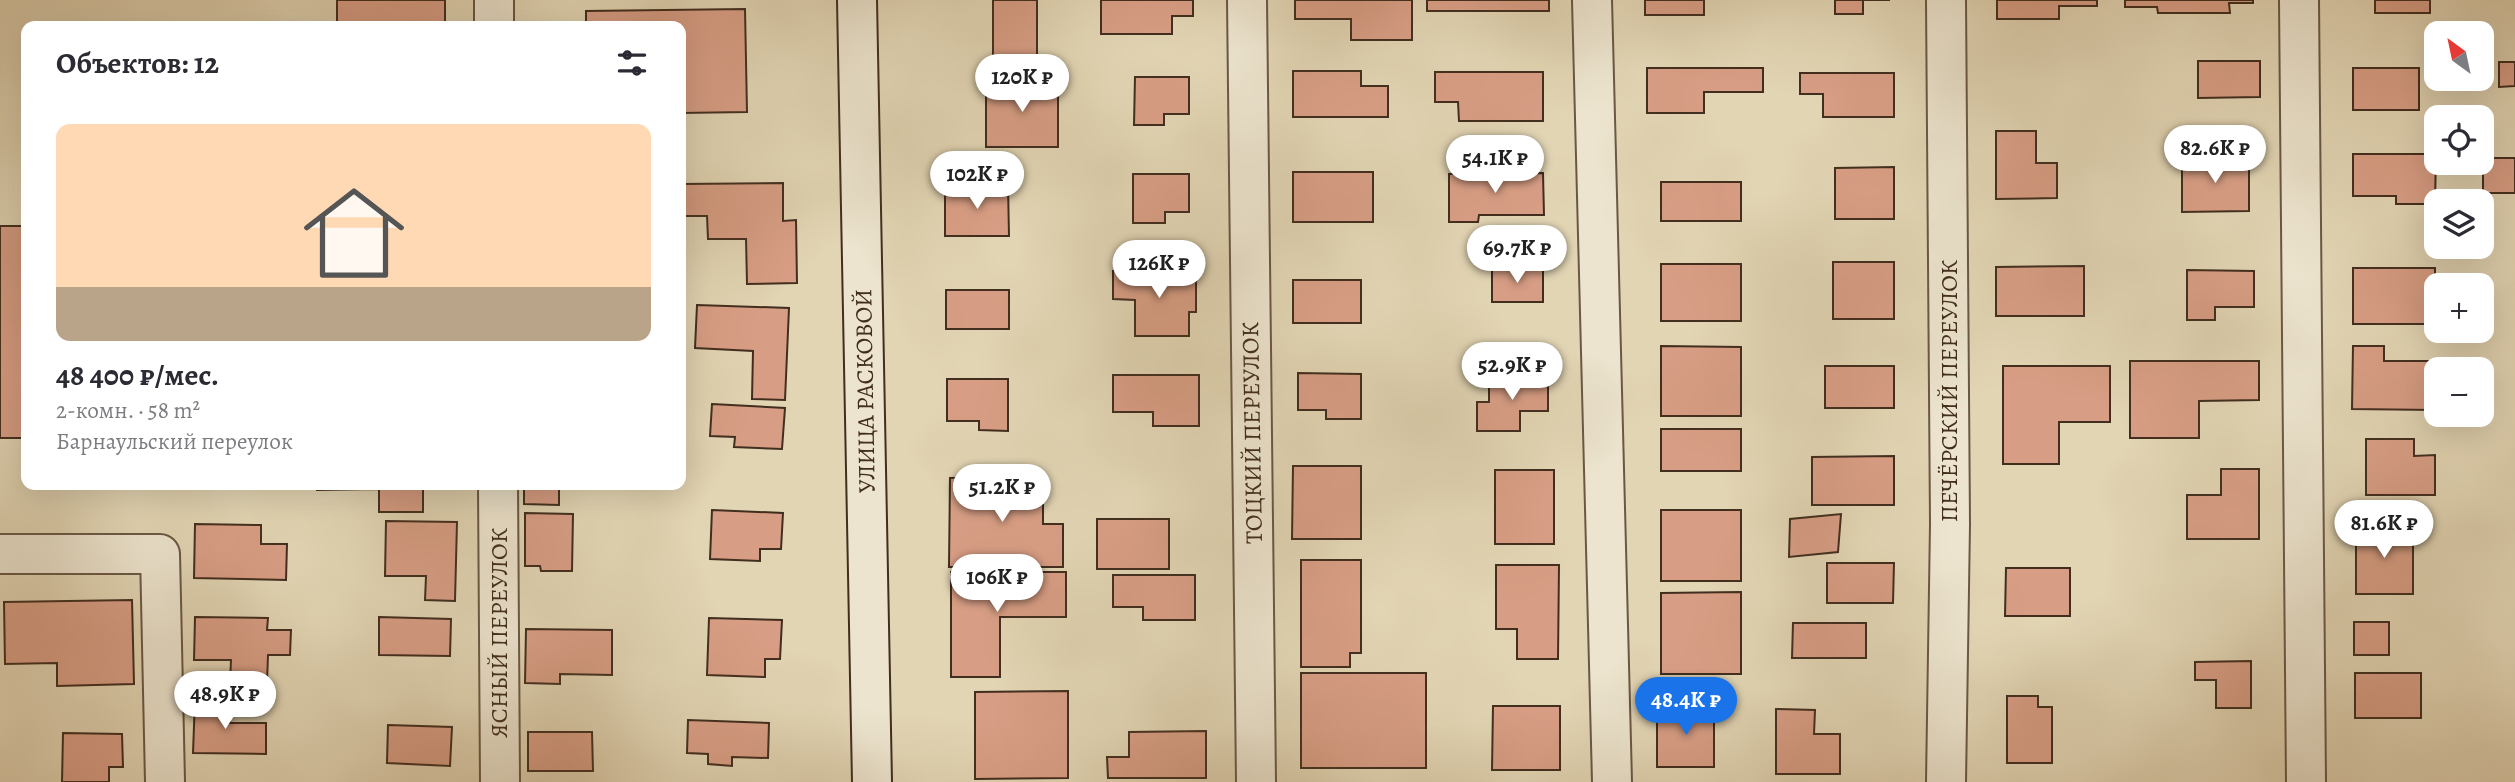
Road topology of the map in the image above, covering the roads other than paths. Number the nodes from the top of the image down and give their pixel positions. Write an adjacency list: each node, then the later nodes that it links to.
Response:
1 (494, 0): 7 (street)
2 (857, 0): 12 (street, УЛИЦА РАСКОВОЙ)
3 (1247, 0): 13 (street, ТОЦКИЙ ПЕРЕУЛОК)
4 (1592, 0): 14 (street)
5 (1946, 0): 15 (street, ПЕЧЁРСКИЙ ПЕРЕУЛОК)
6 (2299, 0): 16 (street)
7 (494, 21)
8 (498, 490): 11 (street, ЯСНЫЙ ПЕРЕУЛОК)
9 (0, 554): 10 (street)
10 (164, 782)
11 (500, 782)
12 (872, 782)
13 (1256, 782)
14 (1612, 782)
15 (1946, 782)
16 (2306, 782)

